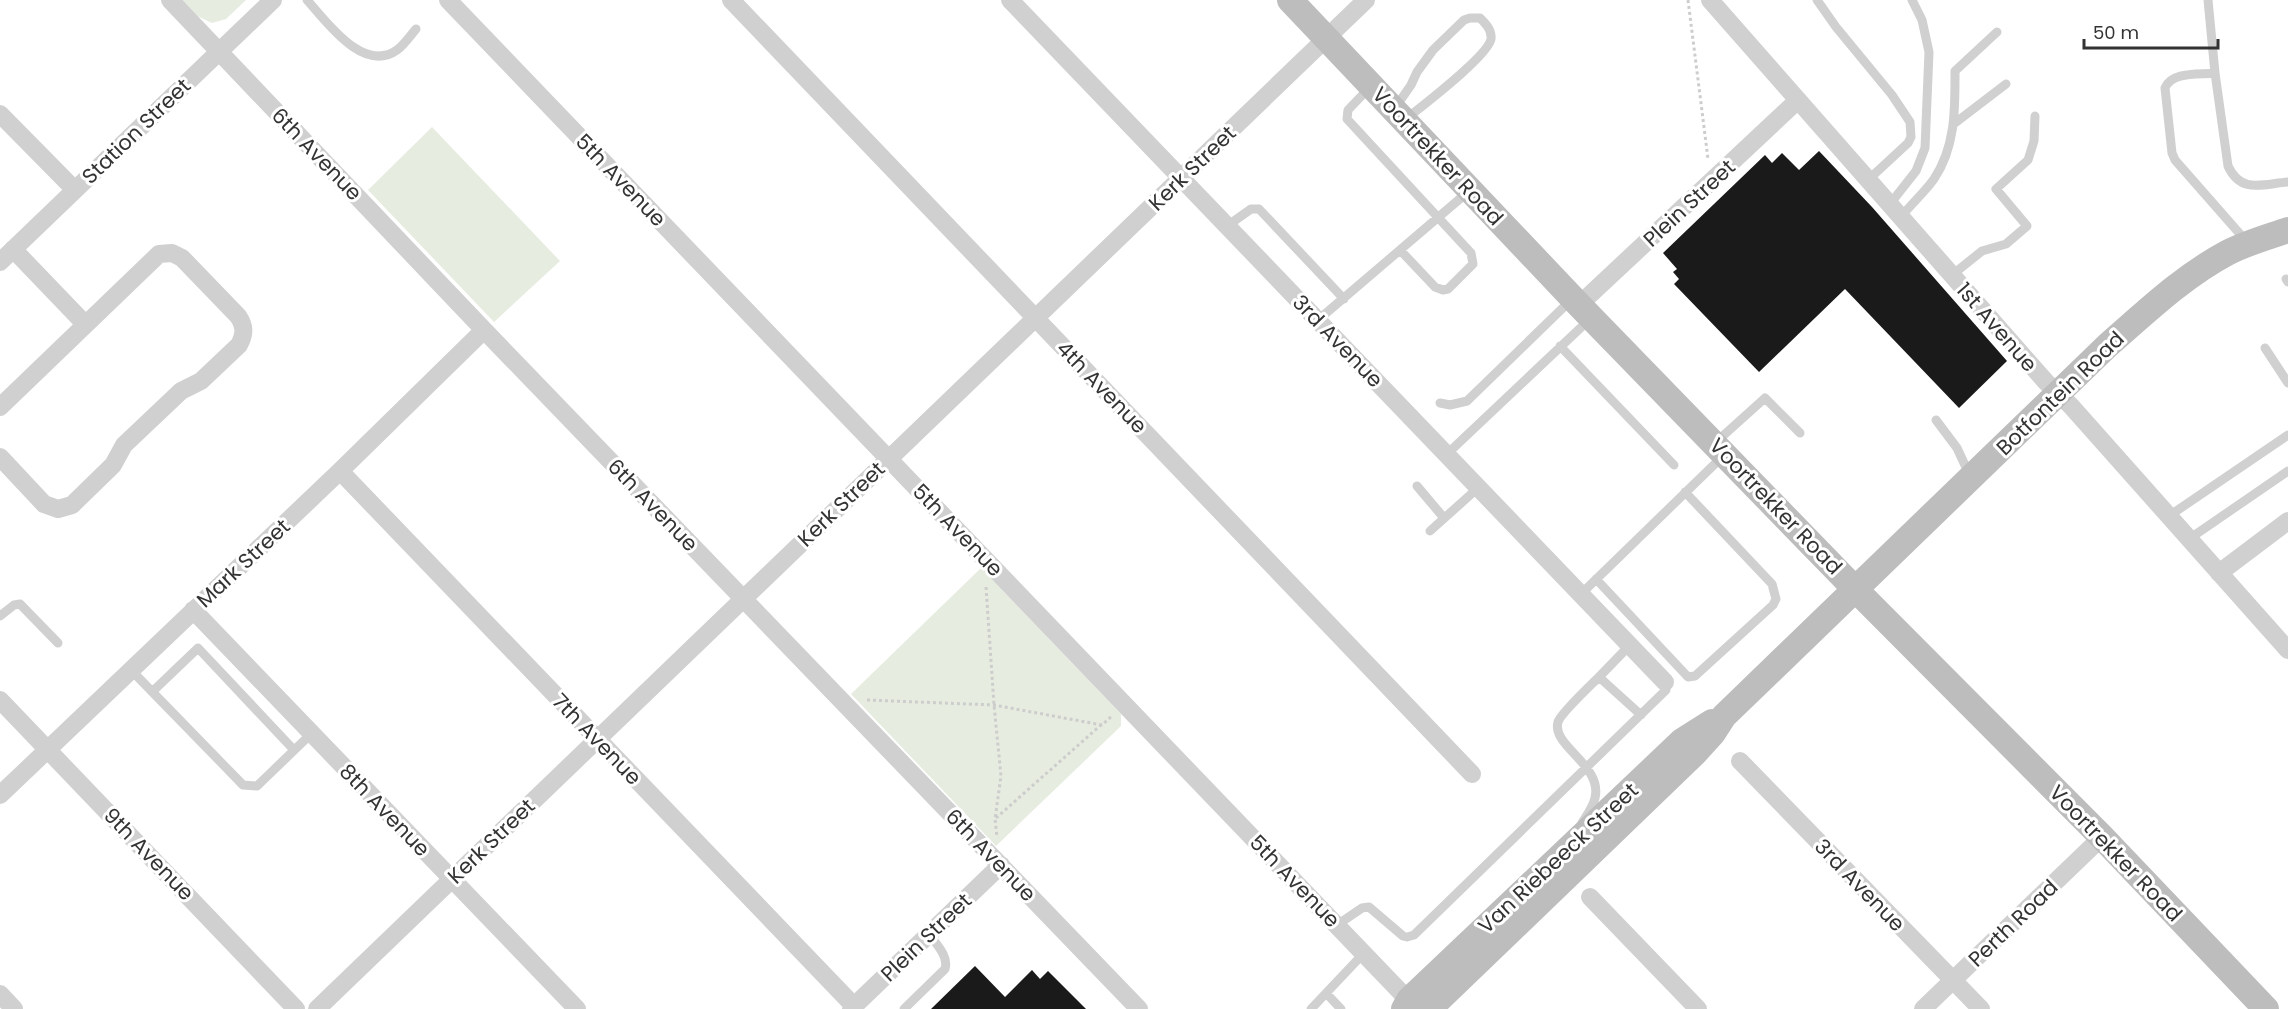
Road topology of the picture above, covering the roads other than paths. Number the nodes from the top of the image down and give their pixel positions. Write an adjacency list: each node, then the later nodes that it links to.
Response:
1 (170, 0): 16 (street, 6th Avenue)
2 (273, 0): 16 (street, Station Street)
3 (307, 0): 13 (lane)
4 (448, 0): 56 (street, 5th Avenue)
5 (731, 0): 40 (street, 4th Avenue)
6 (1010, 0): 25 (street, 3rd Avenue)
7 (1290, 0): 15 (main road, Voortrekker Road)
8 (1366, 0): 15 (street, Kerk Street)
9 (1710, 0): 20 (street, 1st Avenue)
10 (1817, 0): 26 (lane)
11 (1912, 0): 30 (lane)
12 (2208, 0): 17 (lane)
13 (416, 29)
14 (1997, 32): 24 (lane)
15 (1327, 39): 19 (main road, Voortrekker Road); 25 (street, Kerk Street)
16 (219, 51): 28 (street, Station Street); 43 (street, 6th Avenue)
17 (2215, 73): 27 (lane); 34 (lane)
18 (2006, 84): 24 (lane)
19 (1372, 86): 22 (main road, Voortrekker Road); 31 (lane)
20 (1798, 100): 26 (street, 1st Avenue); 39 (street, Plein Street)
21 (0, 114): 28 (street)
22 (1399, 115): 22 (lane); 29 (main road, Voortrekker Road)
23 (2035, 116): 37 (lane)
24 (1955, 123): 30 (lane)
25 (1182, 178): 32 (street, 3rd Avenue); 40 (street, Kerk Street)
26 (1868, 180): 30 (street, 1st Avenue)
27 (2288, 182)
28 (75, 190): 36 (street, Station Street)
29 (1470, 190): 31 (lane); 39 (main road, Voortrekker Road)
30 (1895, 210): 37 (street, 1st Avenue)
31 (1437, 218): 35 (lane); 35 (lane)
32 (1227, 226): 38 (lane); 41 (street, 3rd Avenue)
33 (2288, 230): 34 (main road, Botfontein Road)
34 (2248, 244): 47 (main road, Botfontein Road)
35 (1400, 250): 38 (lane)
36 (6, 256): 42 (street)
37 (1952, 276): 47 (street, 1st Avenue)
38 (1344, 299): 41 (lane)
39 (1581, 307): 44 (lane); 48 (lane); 53 (main road, Voortrekker Road)
40 (1035, 317): 56 (street, Kerk Street); 92 (street, 4th Avenue)
41 (1318, 320): 54 (street, 3rd Avenue)
42 (85, 324): 49 (street); 55 (street)
43 (484, 330): 58 (street, Mark Street); 73 (street, 6th Avenue)
44 (1560, 346): 54 (lane); 57 (lane)
45 (2265, 348): 46 (lane)
46 (2288, 383)
47 (2059, 394): 60 (main road, Botfontein Road); 64 (street, 1st Avenue)
48 (1440, 403)
49 (0, 407)
50 (1936, 420): 60 (lane)
51 (1800, 433): 53 (lane)
52 (2288, 435): 64 (lane)
53 (1720, 449): 63 (lane); 71 (main road, Voortrekker Road)
54 (1447, 454): 62 (street, 3rd Avenue)
55 (0, 457)
56 (889, 458): 73 (street, Kerk Street); 99 (street, 5th Avenue)
57 (1674, 465)
58 (340, 471): 74 (street, Mark Street); 87 (street, 7th Avenue)
59 (2288, 471): 68 (lane)
60 (1971, 478): 71 (main road, Botfontein Road)
61 (1417, 486): 65 (lane)
62 (1479, 488): 65 (lane); 72 (street, 3rd Avenue)
63 (1685, 492): 70 (lane); 70 (lane)
64 (2169, 516): 68 (street, 1st Avenue)
65 (1444, 518): 67 (lane)
66 (2288, 521): 69 (street)
67 (1430, 531)
68 (2189, 539): 69 (street, 1st Avenue)
69 (2219, 573): 78 (street, 1st Avenue)
70 (1596, 579): 72 (lane)
71 (1856, 590): 85 (main road, Van Riebeeck Street); 94 (main road, Voortrekker Road)
72 (1581, 594): 77 (street, 3rd Avenue)
73 (744, 599): 87 (street, Kerk Street); 96 (street, 6th Avenue)
74 (193, 610): 79 (street, Mark Street); 86 (street, 8th Avenue)
75 (0, 616): 76 (lane)
76 (58, 644)
77 (1630, 645): 80 (lane); 81 (street, 3rd Avenue)
78 (2288, 650)
79 (131, 670): 82 (lane); 88 (street, Mark Street)
80 (1599, 677): 84 (lane); 91 (lane)
81 (1665, 682): 84 (lane)
82 (152, 692): 89 (lane); 89 (lane)
83 (0, 700): 88 (street, 9th Avenue)
84 (1641, 716): 91 (lane)
85 (1721, 719): 95 (main road, Van Riebeeck Street); 106 (main road, Van Riebeeck Street)
86 (312, 733): 89 (lane); 97 (street, 8th Avenue)
87 (597, 738): 97 (street, Kerk Street); 105 (street, 7th Avenue)
88 (48, 750): 93 (street, Mark Street); 108 (street, 9th Avenue)
89 (294, 750)
90 (1740, 760): 102 (street, 3rd Avenue)
91 (1586, 765): 95 (lane); 99 (lane)
92 (1472, 774)
93 (0, 795)
94 (2102, 837): 102 (street, Perth Road); 118 (main road, Voortrekker Road)
95 (1564, 851): 106 (main road, Van Riebeeck Street)
96 (1001, 865): 100 (street, Plein Street); 112 (street, 6th Avenue)
97 (451, 878): 109 (street, Kerk Street); 110 (street, 8th Avenue)
98 (1590, 897): 115 (street)
99 (1337, 925): 101 (street, 5th Avenue)
100 (929, 934): 105 (street, Plein Street); 111 (lane)
101 (1364, 952): 103 (lane); 106 (street, 5th Avenue)
102 (1953, 980): 116 (street, Perth Road); 117 (street, 3rd Avenue)
103 (1326, 993): 113 (lane); 114 (lane)
104 (0, 994): 107 (street)
105 (852, 1007)
106 (1415, 1007)
107 (14, 1009)
108 (296, 1009)
109 (317, 1009)
110 (577, 1009)
111 (904, 1009)
112 (1139, 1009)
113 (1311, 1009)
114 (1341, 1009)
115 (1698, 1009)
116 (1923, 1009)
117 (1981, 1009)
118 (2265, 1009)

